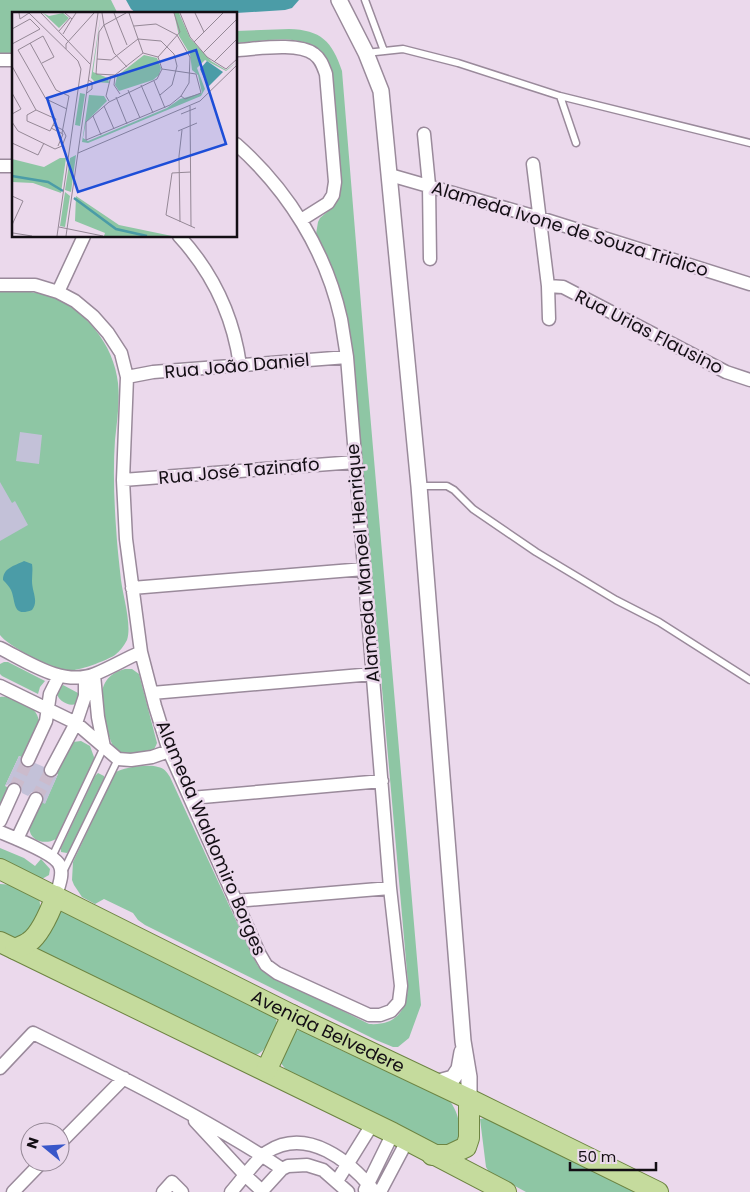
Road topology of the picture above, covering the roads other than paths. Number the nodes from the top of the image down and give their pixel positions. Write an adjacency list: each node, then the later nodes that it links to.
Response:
1 (339, 0): 5 (street)
2 (365, 0): 4 (lane)
3 (238, 50): 15 (street)
4 (384, 51): 5 (lane); 6 (lane)
5 (366, 53): 12 (street)
6 (560, 96): 8 (lane); 9 (lane)
7 (424, 134): 13 (street)
8 (750, 142)
9 (576, 143)
10 (238, 146): 15 (street, Alameda Manoel Henrique)
11 (533, 164): 14 (street)
12 (390, 175): 13 (street, Alameda Ivone de Souza Tridico); 30 (street)
13 (429, 185): 14 (street, Alameda Ivone de Souza Tridico); 18 (street)
14 (540, 218): 19 (street, Alameda Ivone de Souza Tridico); 21 (street)
15 (301, 220): 24 (street, Alameda Manoel Henrique)
16 (83, 238): 22 (street)
17 (181, 238): 25 (street)
18 (430, 259)
19 (750, 284)
20 (0, 285): 22 (street, Alameda Waldomiro Borges)
21 (548, 286): 23 (street); 27 (street, Rua Urias Flausino)
22 (58, 292): 26 (street, Alameda Waldomiro Borges)
23 (549, 319)
24 (346, 357): 25 (street, Rua João Daniel); 28 (street, Alameda Manoel Henrique)
25 (240, 365): 26 (street, Rua João Daniel)
26 (127, 377): 29 (street, Alameda Waldomiro Borges)
27 (750, 380)
28 (355, 462): 29 (street, Rua José Tazinafo); 31 (street, Alameda Manoel Henrique)
29 (123, 480): 32 (street, Alameda Waldomiro Borges)
30 (419, 486): 38 (lane); 64 (street)
31 (364, 569): 32 (street); 35 (street, Alameda Manoel Henrique)
32 (132, 588): 34 (street, Alameda Waldomiro Borges)
33 (0, 648): 36 (street)
34 (140, 652): 37 (street); 40 (street, Alameda Waldomiro Borges)
35 (373, 674): 40 (street); 48 (street, Alameda Manoel Henrique)
36 (59, 676): 37 (street); 41 (street)
37 (89, 676): 42 (street); 43 (street)
38 (750, 680)
39 (0, 686): 41 (street)
40 (152, 693): 44 (street, Alameda Waldomiro Borges)
41 (48, 708): 42 (street); 46 (street)
42 (76, 723): 43 (street); 47 (street)
43 (104, 747): 45 (street); 55 (lane)
44 (170, 751): 45 (street); 50 (street, Alameda Waldomiro Borges)
45 (118, 759): 57 (lane)
46 (28, 760)
47 (51, 770)
48 (382, 781): 50 (street); 58 (street, Alameda Manoel Henrique)
49 (14, 790): 52 (street)
50 (190, 798): 60 (street, Alameda Waldomiro Borges)
51 (36, 799): 54 (street)
52 (0, 821)
53 (0, 832): 54 (street)
54 (17, 839): 55 (street)
55 (52, 857): 57 (street)
56 (0, 869): 59 (main road, Avenida Belvedere)
57 (62, 876): 59 (street)
58 (390, 888): 60 (street); 62 (street, Alameda Manoel Henrique)
59 (56, 896): 61 (main road); 63 (main road, Avenida Belvedere)
60 (236, 901): 62 (street, Alameda Waldomiro Borges)
61 (7, 946): 66 (main road)
62 (266, 965)
63 (292, 1015): 66 (main road); 68 (main road, Avenida Belvedere)
64 (463, 1041): 68 (street); 69 (street)
65 (0, 1068): 67 (street)
66 (266, 1071): 71 (main road)
67 (124, 1078): 70 (street); 72 (street)
68 (435, 1083): 69 (main road, Avenida Belvedere)
69 (469, 1099): 75 (main road); 90 (main road, Avenida Belvedere)
70 (186, 1112): 74 (street); 79 (street)
71 (372, 1123): 73 (main road); 76 (street)
72 (70, 1133)
73 (400, 1137): 75 (main road); 81 (street); 88 (street)
74 (263, 1155): 76 (street); 77 (street); 79 (street)
75 (432, 1155): 89 (main road)
76 (348, 1165): 80 (street); 81 (street)
77 (282, 1169): 80 (street); 82 (street)
78 (32, 1172): 83 (street)
79 (246, 1176): 82 (street); 86 (street)
80 (337, 1181): 87 (street)
81 (369, 1189)
82 (262, 1191)
83 (13, 1192)
84 (163, 1192): 85 (street)
85 (182, 1192)
86 (231, 1192)
87 (348, 1192)
88 (380, 1192)
89 (506, 1192)
90 (658, 1192)

